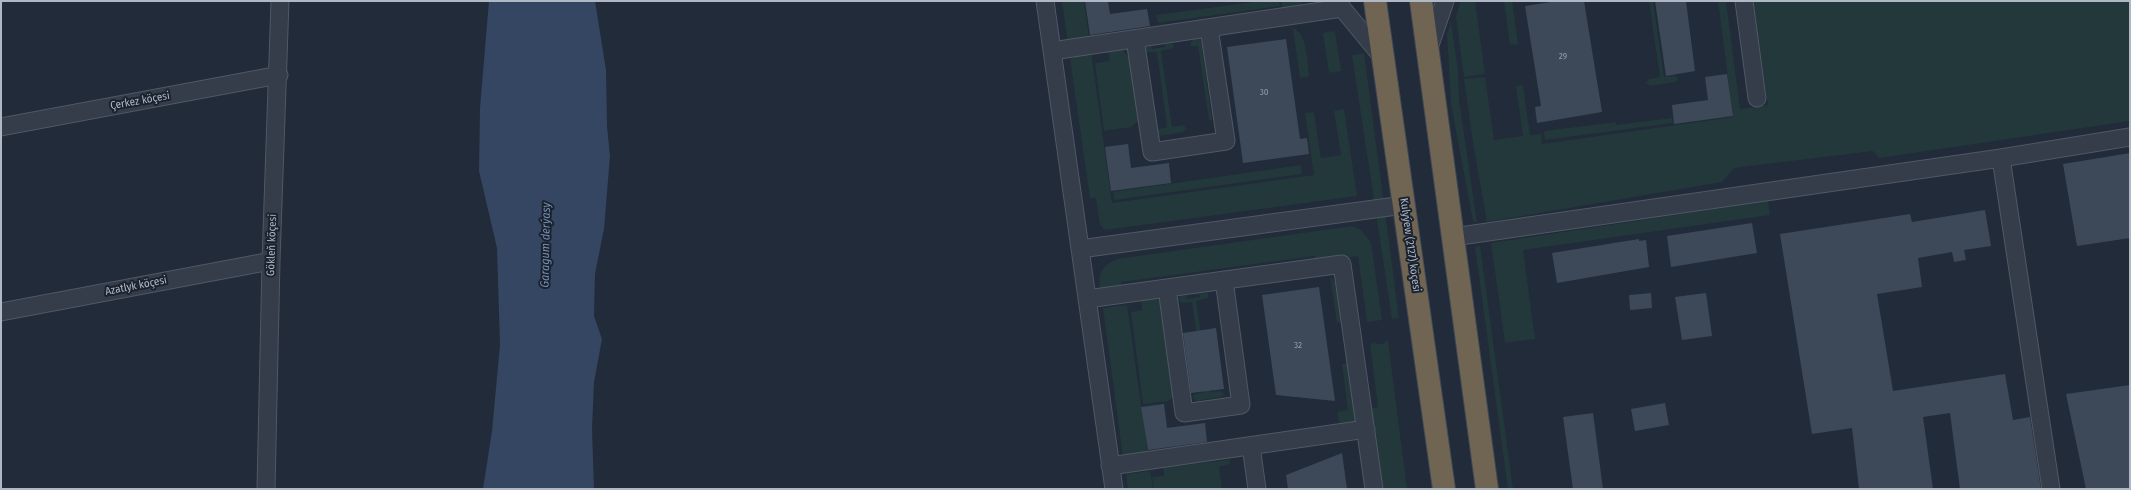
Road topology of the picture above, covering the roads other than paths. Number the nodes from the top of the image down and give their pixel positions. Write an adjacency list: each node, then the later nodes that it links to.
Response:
1 (280, 1): 13 (street, Gökleň köçesi)
2 (1045, 1): 10 (street)
3 (1376, 1): 12 (highway, Kulyýew (2127) köçesi)
4 (1420, 1): 11 (highway)
5 (1446, 1): 11 (street)
6 (1744, 1): 14 (street)
7 (1341, 5): 8 (street); 12 (street)
8 (1209, 28): 9 (street); 9 (street)
9 (1135, 38): 10 (street)
10 (1052, 51): 20 (street)
11 (1428, 51): 19 (highway)
12 (1385, 59): 18 (highway, Kulyýew (2127) köçesi)
13 (279, 75): 15 (street, Çerkez köçesi); 21 (street, Gökleň köçesi)
14 (1757, 98)
15 (1, 127)
16 (2130, 137): 17 (street)
17 (2001, 158): 19 (street); 35 (street)
18 (1404, 205): 20 (street); 33 (highway, Kulyýew (2127) köçesi)
19 (1453, 237): 34 (highway)
20 (1080, 248): 24 (street)
21 (271, 261): 25 (street, Azatlyk köçesi); 29 (street, Gökleň köçesi)
22 (1224, 280): 23 (street); 23 (street); 26 (street)
23 (1166, 288): 24 (street)
24 (1087, 299): 28 (street)
25 (1, 312)
26 (1366, 430): 27 (street); 32 (street)
27 (1251, 446): 28 (street); 31 (street)
28 (1110, 466): 30 (street)
29 (266, 489)
30 (1114, 489)
31 (1257, 489)
32 (1374, 489)
33 (1444, 489)
34 (1487, 489)
35 (2051, 489)

